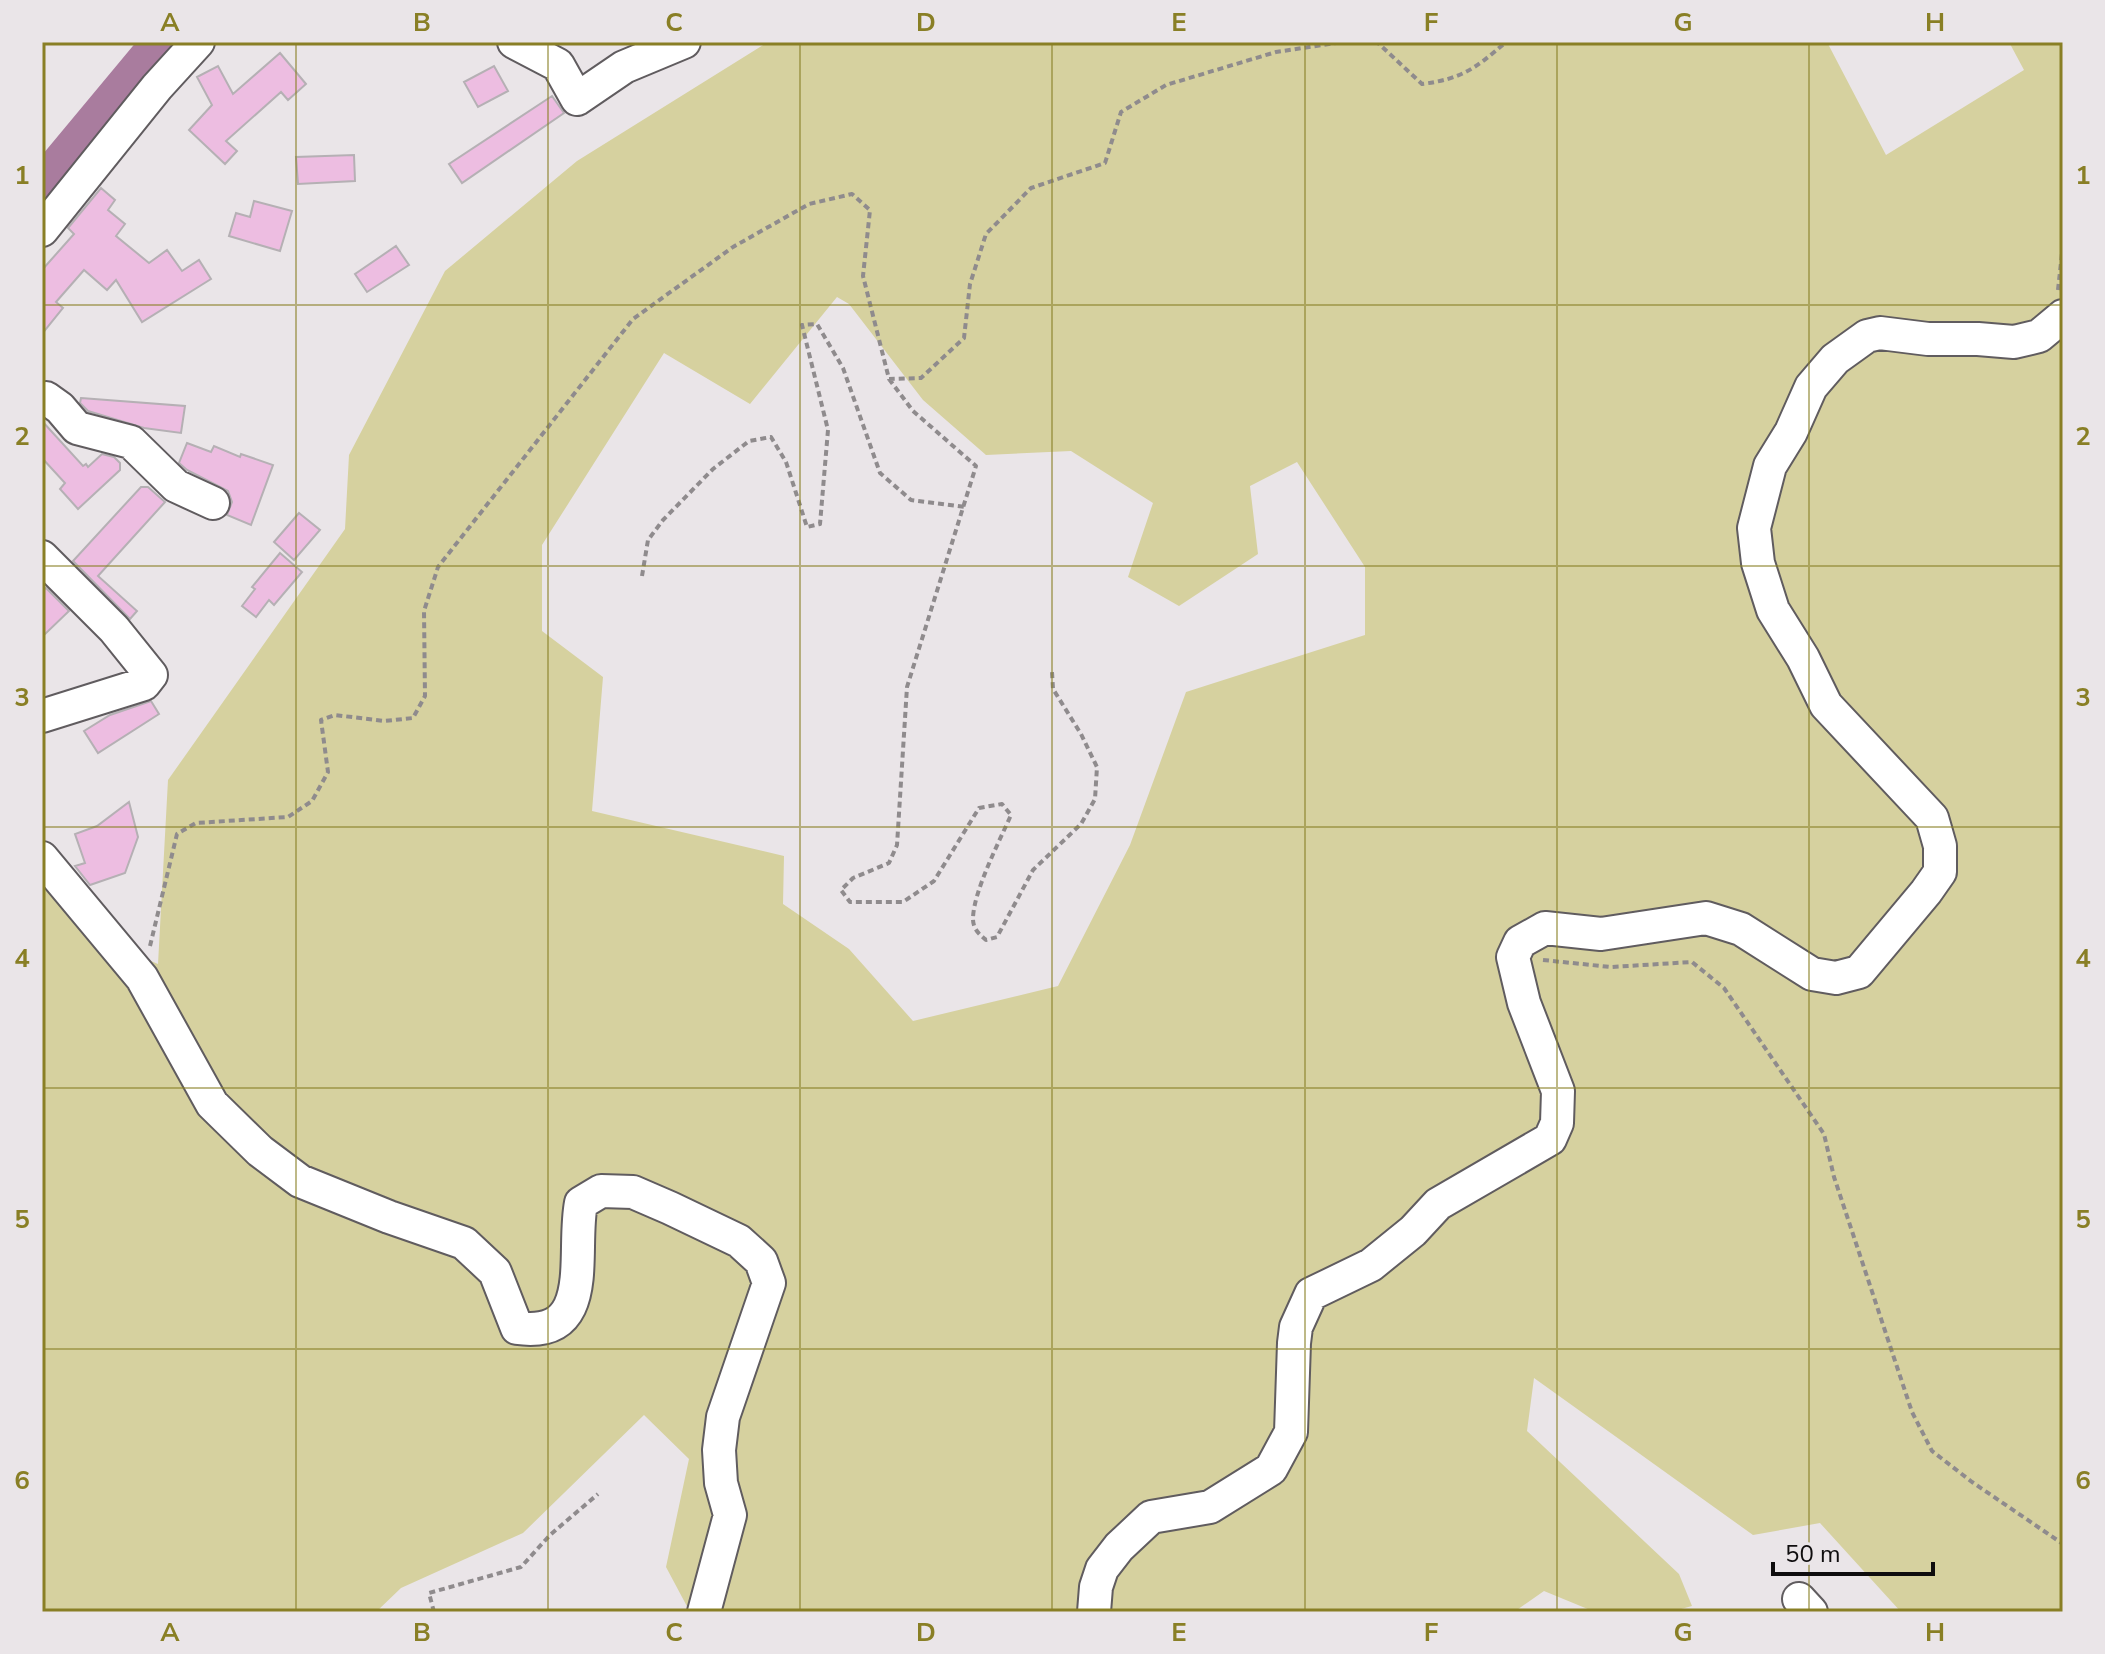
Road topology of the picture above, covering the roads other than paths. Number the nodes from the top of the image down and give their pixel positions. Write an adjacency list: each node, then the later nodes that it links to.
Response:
1 (198, 42): 4 (street)
2 (514, 42): 3 (street)
3 (684, 42)
4 (42, 230)
5 (2060, 318): 12 (street)
6 (42, 399): 7 (street)
7 (213, 503)
8 (42, 557): 9 (street)
9 (42, 716)
10 (42, 858): 11 (street)
11 (704, 1612)
12 (1094, 1612)

